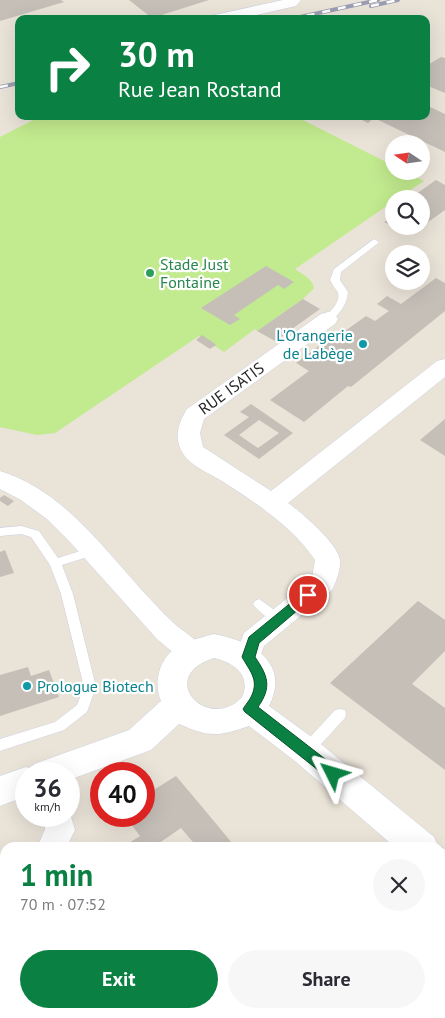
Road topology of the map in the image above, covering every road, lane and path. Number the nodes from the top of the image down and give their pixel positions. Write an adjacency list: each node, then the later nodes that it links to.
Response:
1 (292, 0): 2 (street)
2 (235, 15)
3 (374, 242): 4 (lane)
4 (328, 319): 7 (street, RUE ISATIS)
5 (445, 366): 7 (street)
6 (0, 479): 9 (street)
7 (272, 503): 12 (street, RUE ISATIS)
8 (0, 532): 10 (lane)
9 (86, 544): 10 (lane); 13 (street)
10 (55, 563): 18 (lane)
11 (260, 604): 12 (lane)
12 (279, 619): 14 (street, RUE ISATIS)
13 (191, 652): 14 (street); 15 (street)
14 (248, 657): 16 (street)
15 (178, 706): 16 (street); 20 (street)
16 (250, 709): 19 (street)
17 (340, 714): 19 (lane)
18 (0, 745)
19 (306, 751): 25 (street)
20 (79, 762)
21 (15, 785): 22 (street)
22 (0, 791)
23 (59, 827): 24 (street)
24 (54, 842)
25 (415, 842)

